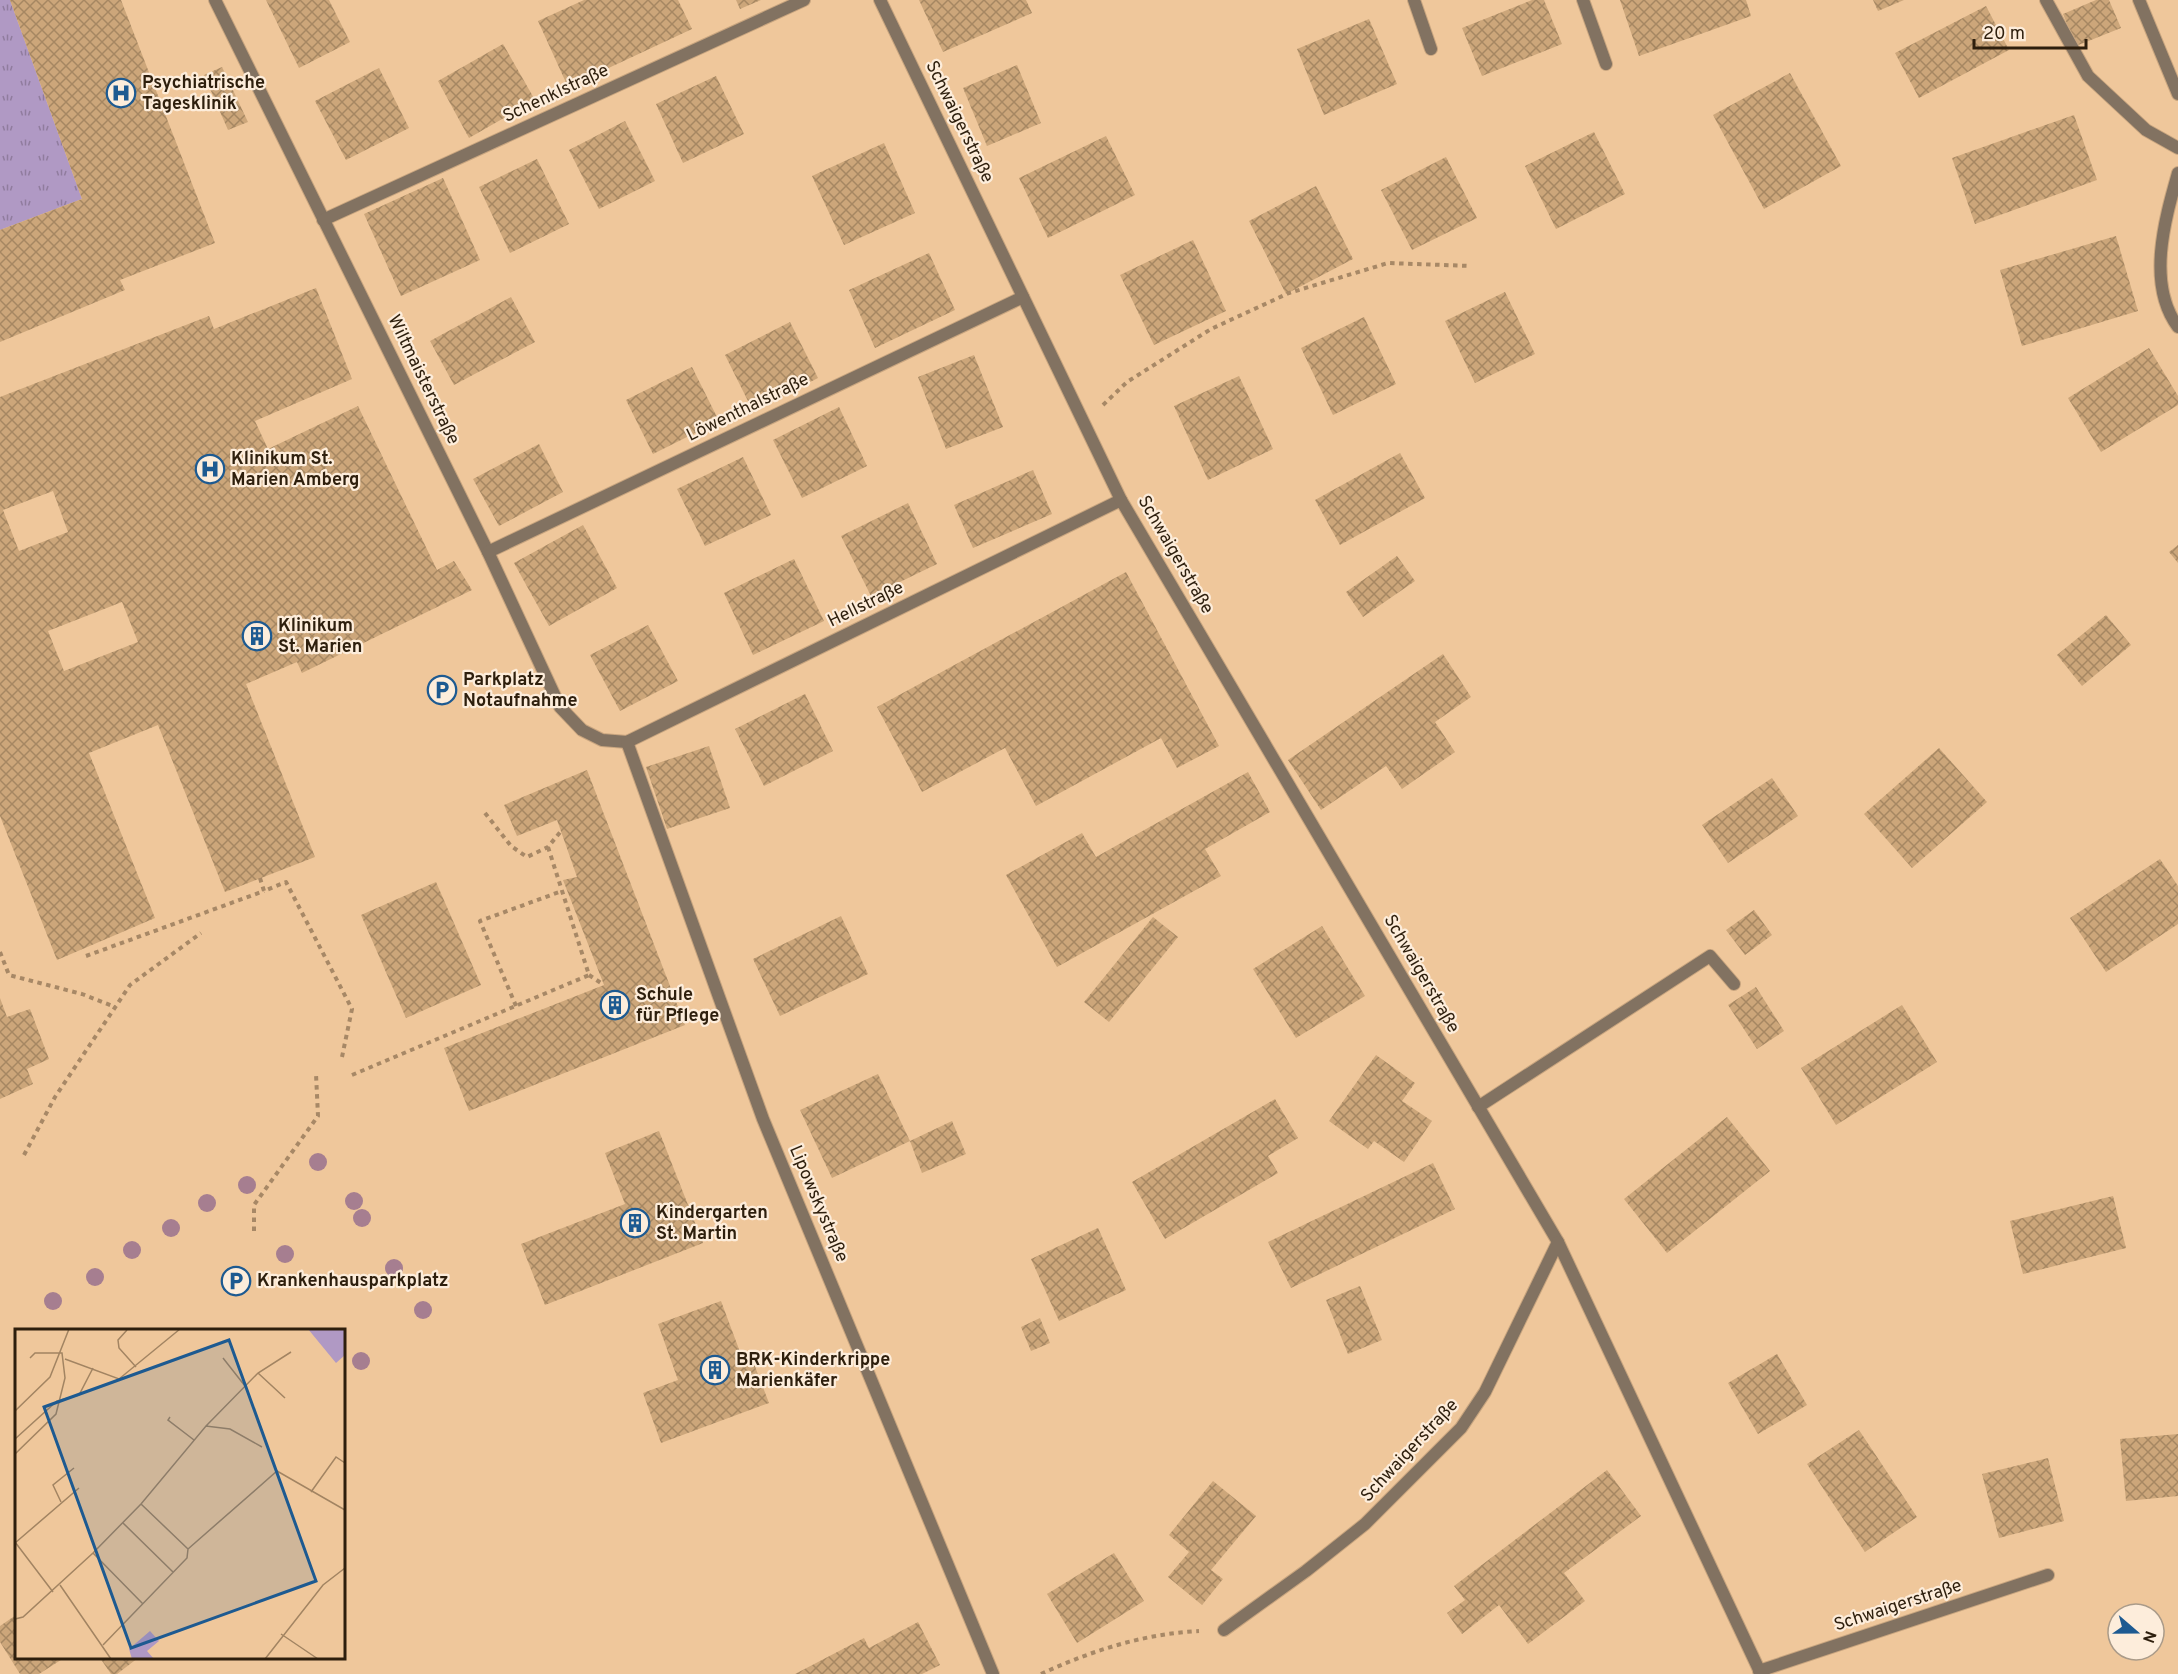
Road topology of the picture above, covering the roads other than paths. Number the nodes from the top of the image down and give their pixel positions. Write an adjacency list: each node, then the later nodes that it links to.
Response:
1 (215, 0): 13 (street, Wiltmaisterstraße)
2 (804, 0): 13 (street, Schenklstraße)
3 (880, 0): 14 (street, Schwaigerstraße)
4 (1414, 0): 8 (street)
5 (1583, 0): 9 (street)
6 (2046, 0): 11 (street)
7 (2139, 0): 10 (street)
8 (1431, 49)
9 (1606, 64)
10 (2178, 94)
11 (2178, 148)
12 (2178, 173): 15 (street)
13 (323, 220): 17 (street, Wiltmaisterstraße)
14 (1023, 297): 16 (street, Schwaigerstraße); 17 (street, Löwenthalstraße)
15 (2178, 327)
16 (1121, 500): 18 (street, Hellstraße); 20 (street, Schwaigerstraße)
17 (488, 552): 18 (street, Wiltmaisterstraße)
18 (627, 742): 25 (street, Lipowskystraße)
19 (1734, 984): 20 (street)
20 (1478, 1107): 21 (street, Schwaigerstraße)
21 (1558, 1242): 23 (street, Schwaigerstraße); 24 (street, Schwaigerstraße)
22 (2048, 1575): 24 (street, Schwaigerstraße)
23 (1224, 1630)
24 (1760, 1673)
25 (993, 1674)

